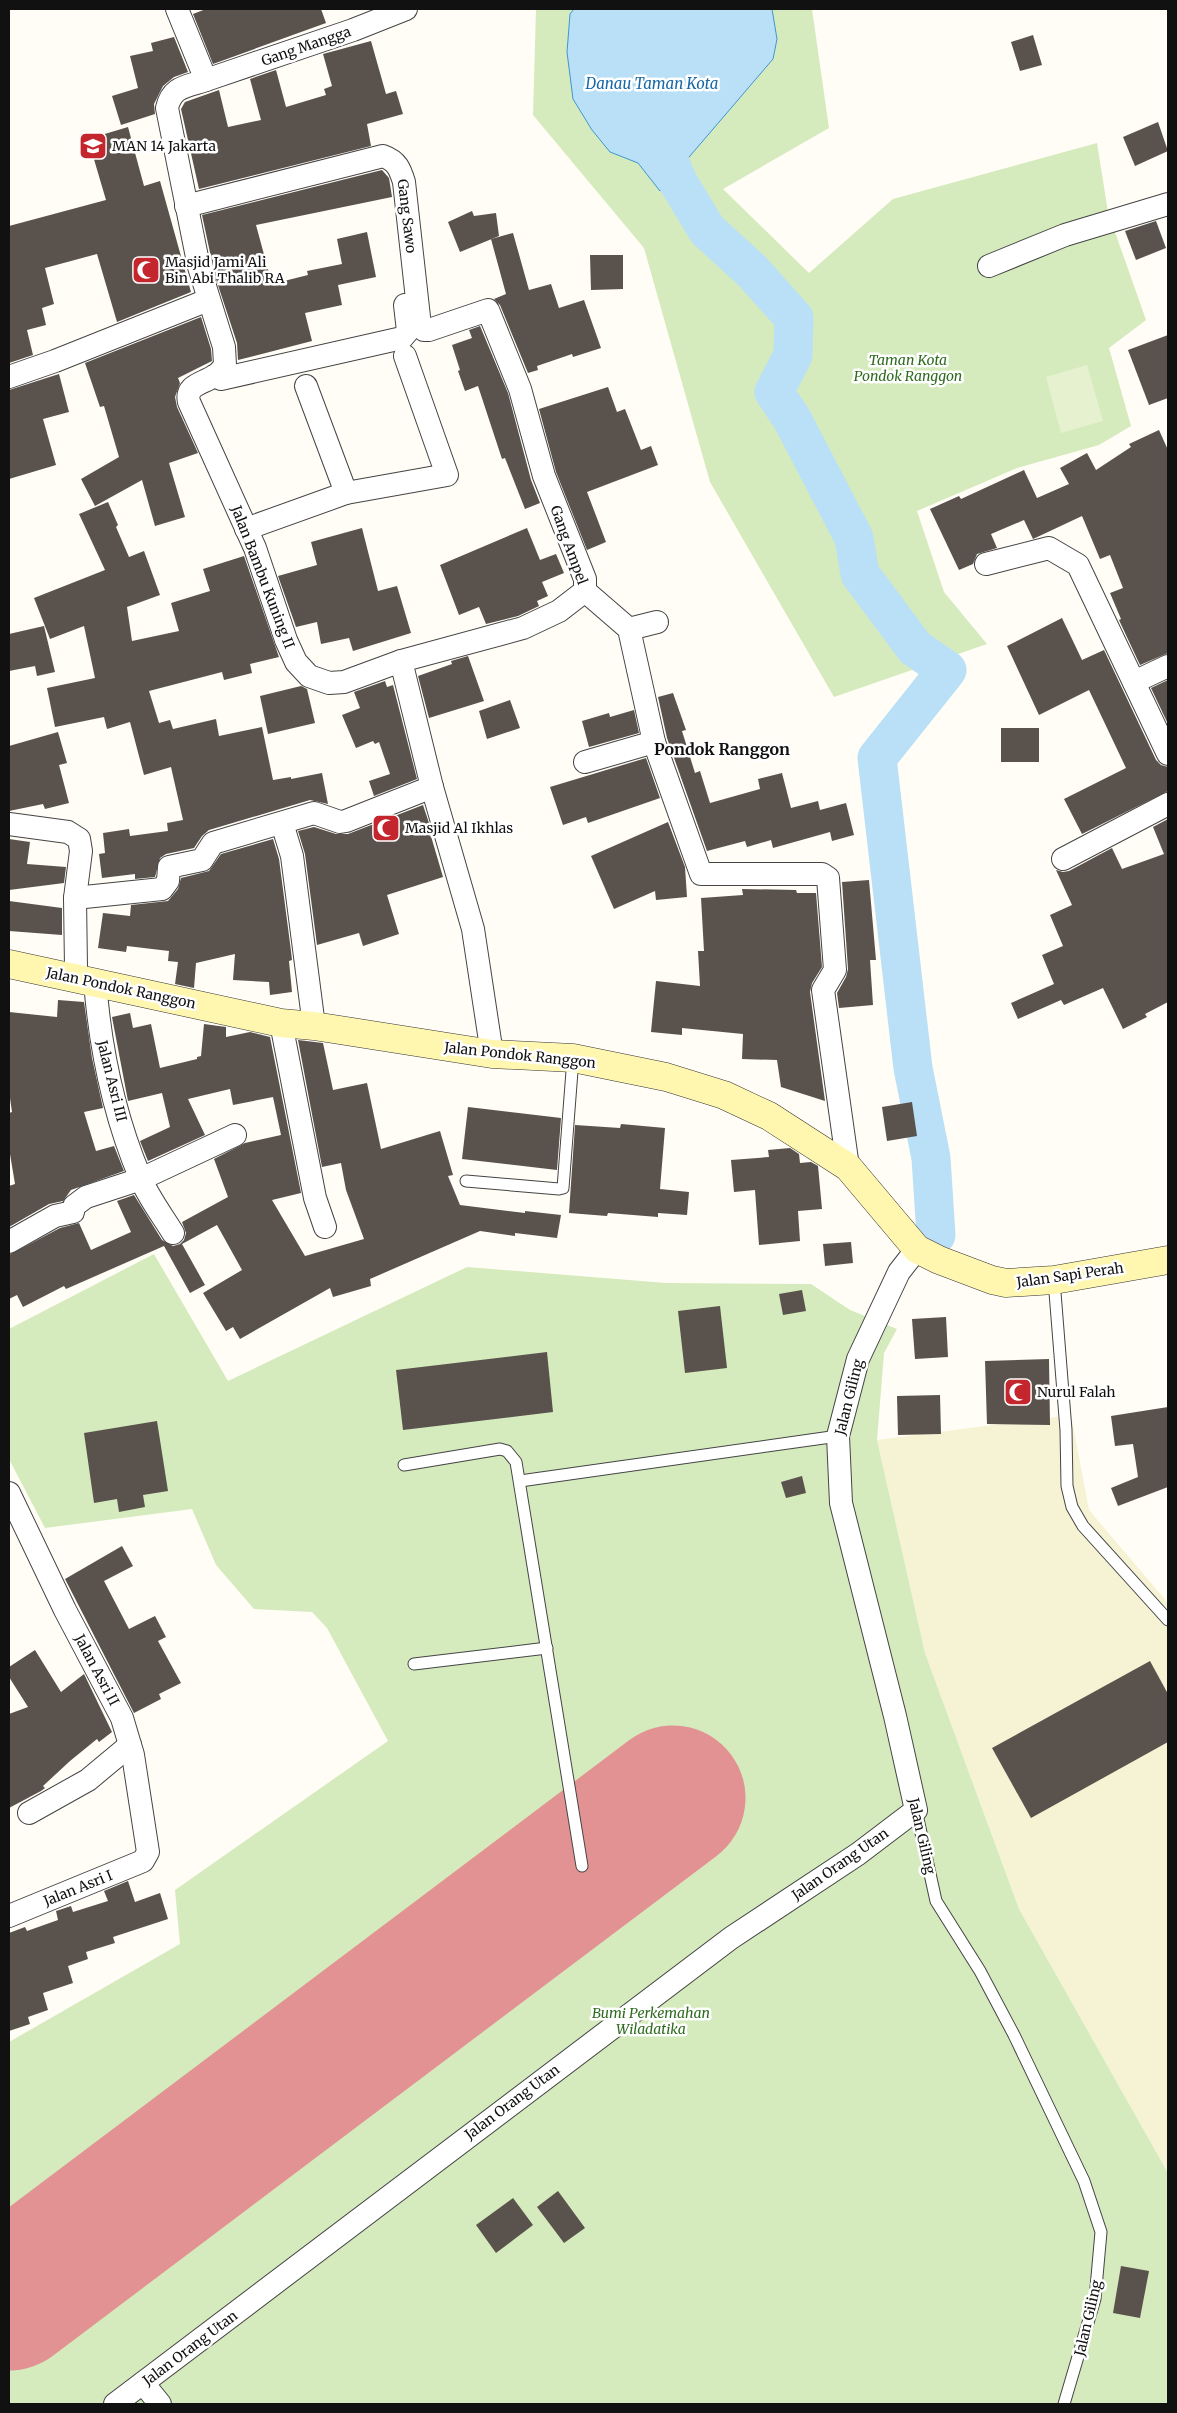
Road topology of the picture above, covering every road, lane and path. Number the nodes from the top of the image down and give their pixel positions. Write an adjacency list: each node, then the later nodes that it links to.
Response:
1 (177, 9): 3 (street)
2 (406, 9): 3 (street, Gang Mangga)
3 (206, 80): 5 (street)
4 (1168, 204): 7 (street)
5 (186, 206): 8 (street); 9 (street, Gang Sawo)
6 (393, 220): 10 (street)
7 (989, 266)
8 (208, 300): 11 (street); 12 (street)
9 (488, 310): 17 (street, Gang Ampel)
10 (404, 347): 11 (street); 14 (street)
11 (215, 376): 15 (street, Jalan Bambu Kuning II)
12 (9, 377)
13 (306, 386): 14 (street)
14 (346, 493): 15 (street)
15 (246, 529): 20 (street, Jalan Bambu Kuning II)
16 (986, 564): 22 (street)
17 (586, 592): 19 (street); 20 (street, Gang Ampel)
18 (657, 622): 19 (street)
19 (629, 629): 23 (street)
20 (401, 661): 26 (street)
21 (1168, 666): 22 (street)
22 (1134, 682): 24 (street)
23 (654, 742): 25 (street); 39 (street)
24 (1168, 754)
25 (585, 762)
26 (432, 788): 28 (street); 36 (street)
27 (1168, 804): 30 (street)
28 (282, 823): 31 (street); 35 (street)
29 (9, 824): 31 (street, Jalan Asri III)
30 (1063, 859)
31 (75, 898): 33 (street, Jalan Asri III)
32 (9, 964): 33 (street, Jalan Pondok Ranggon)
33 (83, 979): 34 (street, Jalan Pondok Ranggon); 40 (street, Jalan Asri III)
34 (281, 1023): 35 (street, Jalan Pondok Ranggon); 42 (street)
35 (314, 1026): 36 (street, Jalan Pondok Ranggon)
36 (492, 1054): 37 (street, Jalan Pondok Ranggon)
37 (573, 1058): 39 (street, Jalan Pondok Ranggon); 41 (lane)
38 (235, 1135): 40 (street)
39 (848, 1167): 45 (street, Jalan Pondok Ranggon)
40 (141, 1179): 43 (street, Jalan Asri III); 44 (street)
41 (466, 1181)
42 (325, 1227)
43 (173, 1233)
44 (9, 1242)
45 (917, 1249): 47 (street, Jalan Sapi Perah); 48 (street, Jalan Giling)
46 (1168, 1260): 47 (street, Jalan Sapi Perah)
47 (1054, 1280): 52 (lane)
48 (838, 1436): 50 (lane); 56 (street, Jalan Giling)
49 (404, 1465): 50 (lane)
50 (520, 1481): 53 (lane)
51 (9, 1493): 55 (street, Jalan Asri II)
52 (1168, 1620)
53 (547, 1648): 54 (lane); 59 (lane)
54 (414, 1664)
55 (130, 1745): 57 (street); 58 (street, Jalan Asri II)
56 (916, 1810): 61 (street, Jalan Orang Utan); 64 (lane, Jalan Giling)
57 (29, 1813)
58 (146, 1858): 60 (street, Jalan Asri I)
59 (582, 1866)
60 (9, 1916)
61 (143, 2383): 62 (street, Jalan Orang Utan); 63 (street)
62 (115, 2404)
63 (160, 2404)
64 (1064, 2404)

